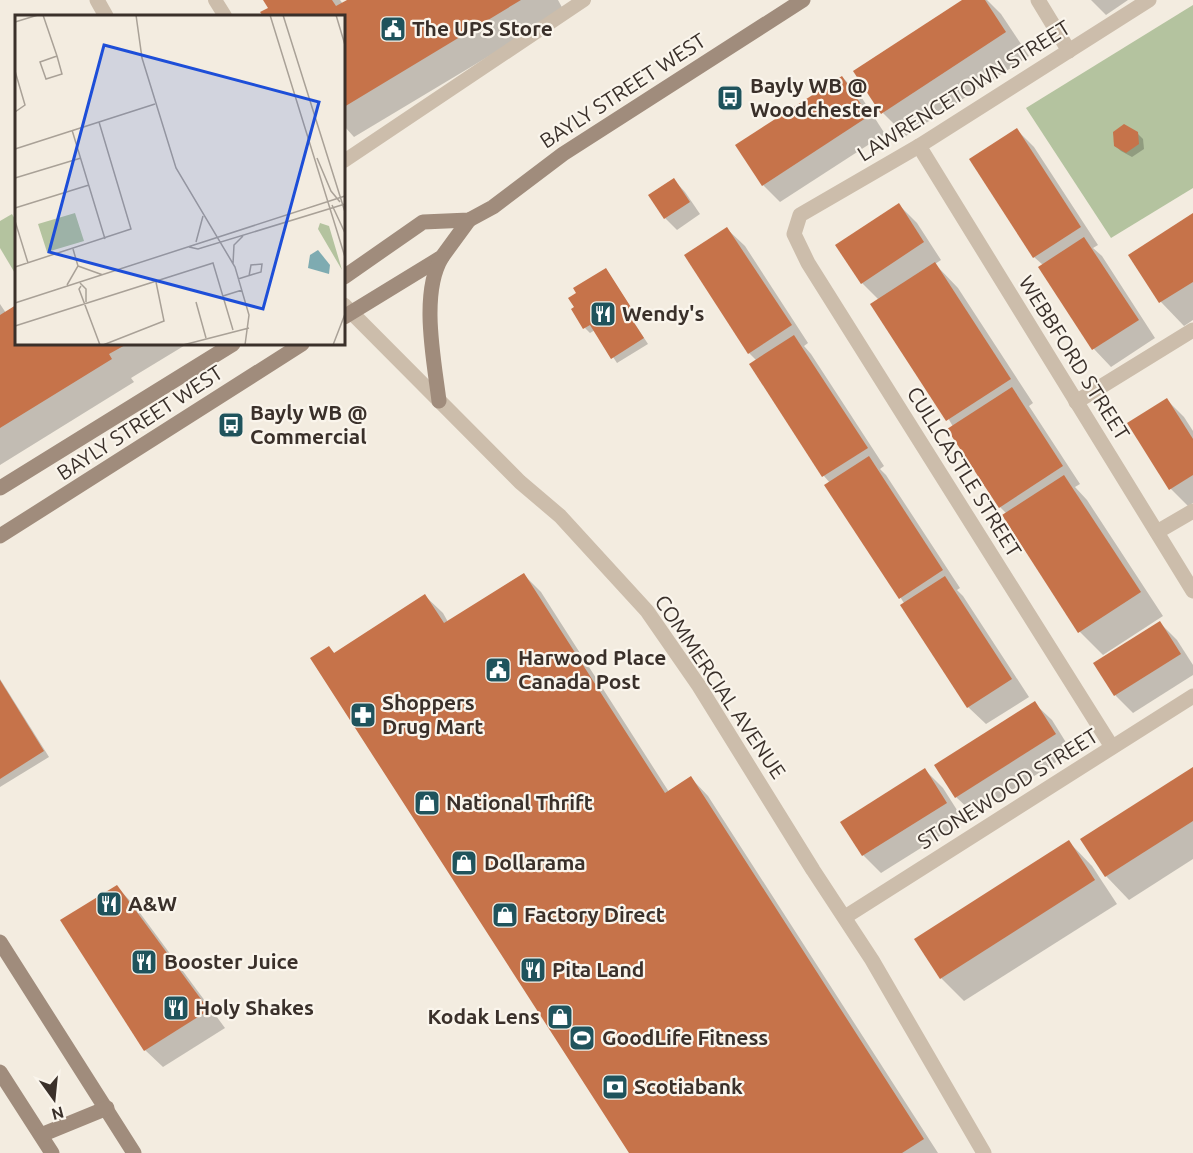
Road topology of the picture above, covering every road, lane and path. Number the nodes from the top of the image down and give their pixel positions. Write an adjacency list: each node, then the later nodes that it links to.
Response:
1 (97, 0): 7 (street)
2 (215, 0): 8 (lane)
3 (584, 0): 11 (lane)
4 (803, 0): 13 (main road, BAYLY STREET WEST)
5 (1038, 0): 9 (street)
6 (1149, 0): 9 (street, LAWRENCETOWN STREET)
7 (105, 15)
8 (224, 15)
9 (1069, 51): 10 (street, LAWRENCETOWN STREET)
10 (920, 146): 12 (street, LAWRENCETOWN STREET); 23 (street, WEBBFORD STREET)
11 (345, 160)
12 (800, 215): 30 (street, CULLCASTLE STREET)
13 (469, 220): 14 (main road, BAYLY STREET WEST); 15 (main road, BAYLY STREET WEST)
14 (442, 257): 16 (main road, BAYLY STREET WEST); 22 (main road)
15 (345, 276)
16 (346, 311): 22 (street, COMMERCIAL AVENUE)
17 (1193, 330): 23 (street)
18 (209, 345): 21 (main road)
19 (231, 345): 21 (main road, BAYLY STREET WEST)
20 (300, 345): 27 (main road, BAYLY STREET WEST)
21 (199, 363): 24 (main road, BAYLY STREET WEST)
22 (438, 401): 31 (street, COMMERCIAL AVENUE)
23 (1076, 402): 26 (street, WEBBFORD STREET)
24 (0, 488)
25 (1193, 510): 26 (street)
26 (1157, 532): 28 (street, WEBBFORD STREET)
27 (0, 536)
28 (1193, 591)
29 (1193, 696): 30 (street, STONEWOOD STREET)
30 (1112, 747): 31 (street, STONEWOOD STREET)
31 (845, 917): 39 (street, COMMERCIAL AVENUE)
32 (0, 942): 33 (main road)
33 (4, 952): 35 (main road)
34 (0, 1072): 36 (main road)
35 (107, 1108): 36 (main road); 38 (main road)
36 (41, 1135): 37 (main road)
37 (52, 1153)
38 (134, 1153)
39 (984, 1153)

